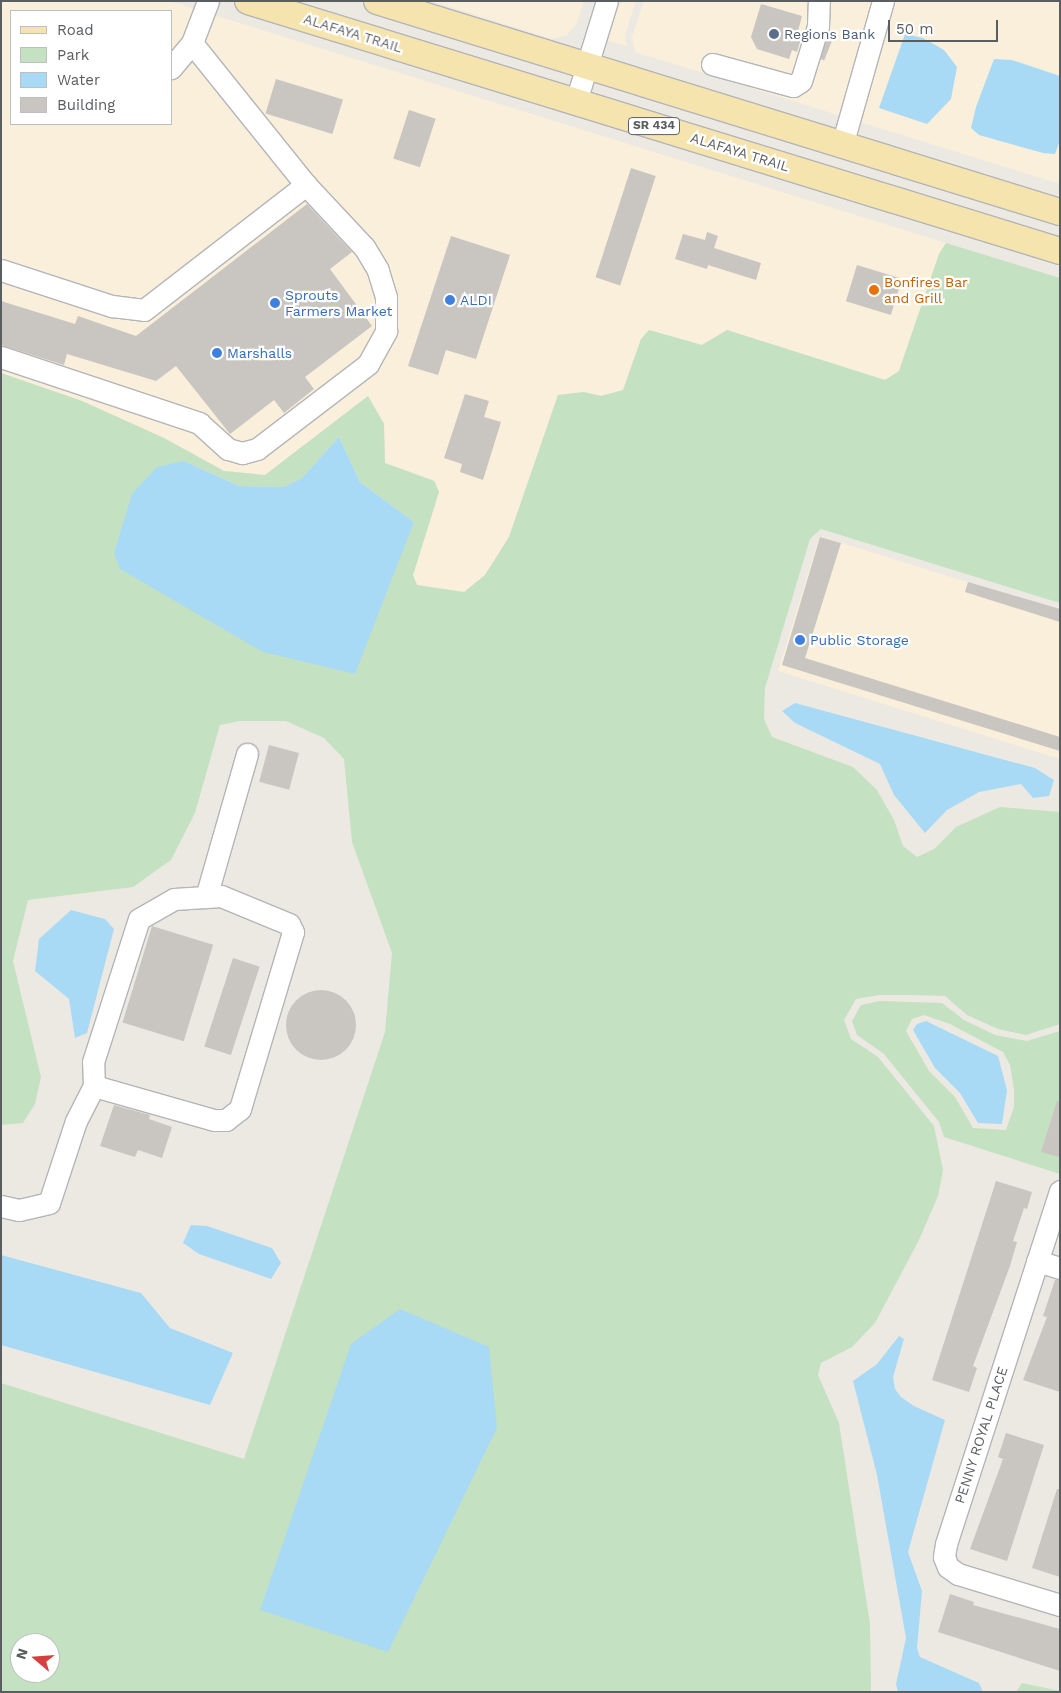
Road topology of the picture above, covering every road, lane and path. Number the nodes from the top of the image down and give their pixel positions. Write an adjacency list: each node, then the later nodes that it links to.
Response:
1 (208, 1): 7 (street)
2 (248, 1): 11 (main road, ALAFAYA TRAIL / SR 434)
3 (377, 1): 9 (main road)
4 (607, 1): 9 (street)
5 (819, 1): 8 (street)
6 (883, 1): 12 (street)
7 (192, 43): 10 (street); 13 (street)
8 (712, 64)
9 (587, 65): 11 (street); 12 (main road)
10 (172, 67)
11 (576, 102): 15 (main road, ALAFAYA TRAIL / SR 434)
12 (842, 145): 14 (main road)
13 (306, 185): 16 (street); 17 (street)
14 (1060, 212)
15 (1060, 251)
16 (1, 270)
17 (1, 357)
18 (247, 754): 19 (street)
19 (206, 897): 20 (street); 20 (street)
20 (94, 1086): 22 (street)
21 (1060, 1191): 23 (street, PENNY ROYAL PLACE)
22 (1, 1206)
23 (1037, 1261): 24 (street); 25 (street, PENNY ROYAL PLACE)
24 (1060, 1268)
25 (1060, 1605)

